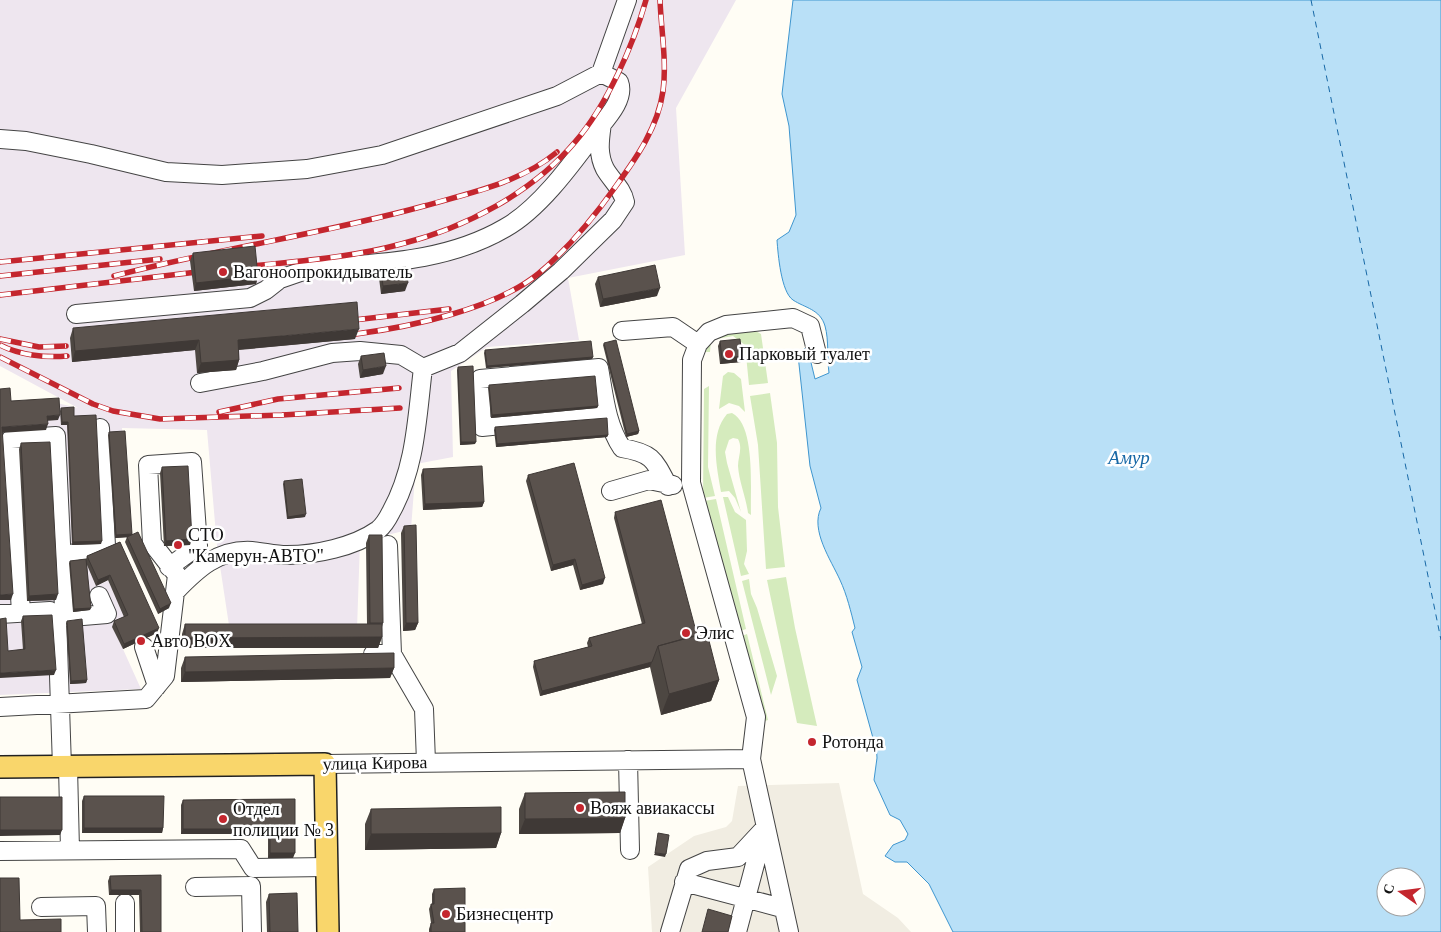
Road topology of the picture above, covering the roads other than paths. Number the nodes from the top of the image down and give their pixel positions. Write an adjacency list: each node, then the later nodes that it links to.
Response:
1 (627, 0): 2 (street)
2 (602, 73): 3 (street); 4 (street)
3 (602, 123): 5 (street); 9 (street)
4 (0, 139)
5 (76, 314)
6 (622, 331): 7 (street)
7 (698, 344): 8 (street); 13 (street)
8 (817, 354)
9 (423, 368): 10 (street); 19 (street)
10 (200, 383)
11 (607, 415): 11 (street); 14 (street)
12 (100, 428): 17 (street)
13 (691, 484): 14 (street); 31 (street)
14 (668, 486): 15 (street)
15 (611, 491)
16 (388, 545): 26 (street)
17 (62, 556): 21 (street); 23 (street)
18 (170, 566): 18 (street); 19 (street)
19 (175, 592): 27 (street)
20 (99, 596): 23 (street)
21 (21, 612): 22 (street); 23 (street)
22 (0, 614)
23 (57, 615): 28 (street)
24 (144, 647): 27 (street)
25 (357, 654): 26 (street)
26 (392, 654): 32 (street)
27 (157, 686): 28 (street)
28 (60, 704): 29 (street); 35 (street)
29 (0, 707)
30 (628, 760): 31 (street, улица Кирова); 32 (street, улица Кирова); 38 (street)
31 (751, 760): 36 (street)
32 (426, 762): 33 (street, улица Кирова)
33 (325, 764): 35 (main road, улица Кирова); 40 (main road)
34 (0, 767): 35 (main road, улица Кирова)
35 (65, 767): 37 (street)
36 (765, 828): 41 (street); 43 (street); 46 (street)
37 (70, 850): 39 (street); 40 (street)
38 (630, 850)
39 (0, 851)
40 (326, 867): 50 (main road)
41 (684, 882): 43 (street); 51 (street)
42 (195, 887): 49 (street)
43 (745, 898): 46 (street); 52 (street)
44 (125, 903): 48 (street)
45 (41, 907): 47 (street)
46 (782, 908): 53 (street)
47 (97, 932)
48 (125, 932)
49 (252, 932)
50 (328, 932)
51 (670, 932)
52 (737, 932)
53 (789, 932)

